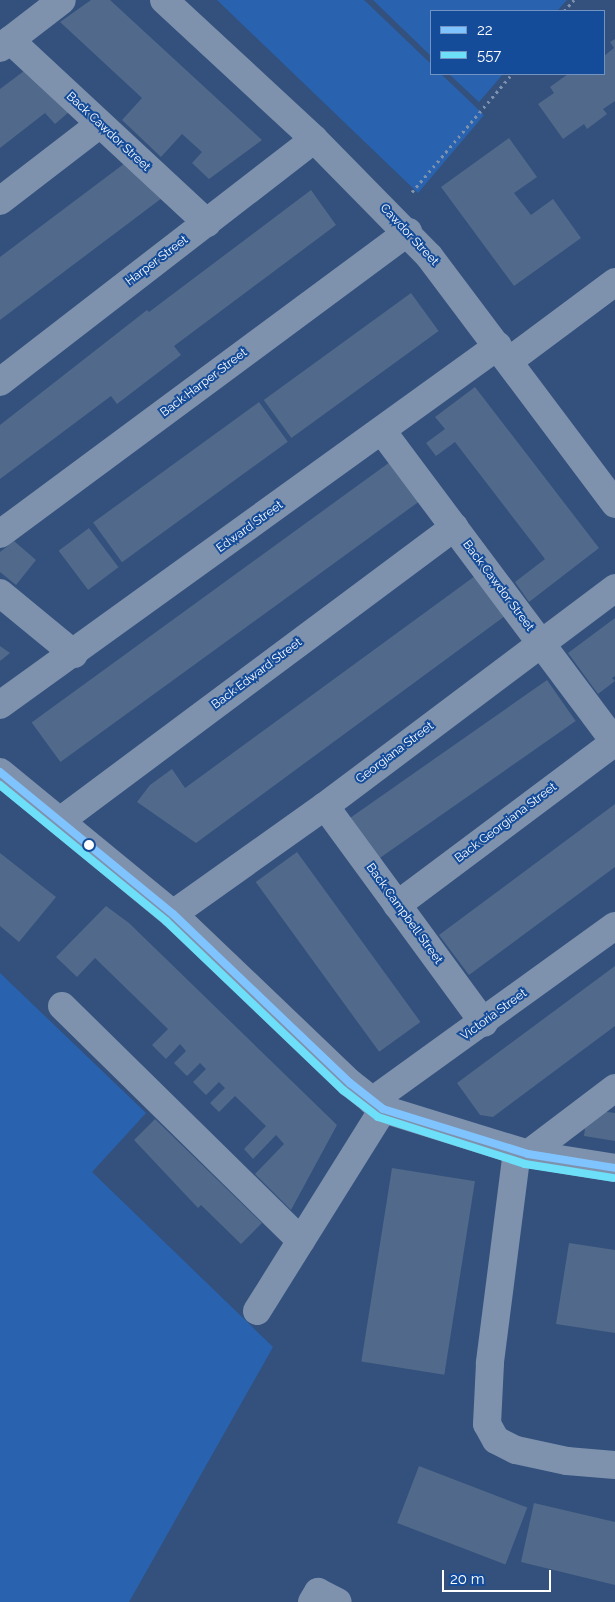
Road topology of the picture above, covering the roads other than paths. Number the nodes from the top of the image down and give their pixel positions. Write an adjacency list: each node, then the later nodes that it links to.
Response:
1 (62, 0): 3 (street)
2 (164, 0): 5 (street, Cawdor Street)
3 (5, 44): 4 (street, Back Cawdor Street)
4 (100, 124): 6 (street); 7 (street, Back Cawdor Street)
5 (314, 139): 7 (street, Harper Street); 8 (street, Cawdor Street)
6 (0, 201)
7 (207, 223): 11 (street, Harper Street)
8 (400, 224): 10 (street, Cawdor Street); 15 (street, Back Harper Street)
9 (615, 282): 10 (street, Edward Street)
10 (504, 353): 12 (street, Edward Street); 13 (street, Cawdor Street)
11 (0, 382)
12 (382, 430): 14 (street, Back Cawdor Street); 19 (street, Edward Street)
13 (615, 504)
14 (454, 527): 18 (street, Back Cawdor Street); 24 (street, Back Edward Street)
15 (0, 534)
16 (615, 588): 18 (street, Georgiana Street)
17 (0, 592): 19 (street)
18 (541, 643): 21 (street, Back Cawdor Street); 23 (street, Georgiana Street)
19 (74, 654): 20 (street, Edward Street)
20 (0, 706)
21 (615, 742): 25 (street, Back Georgiana Street)
22 (0, 772): 24 (street)
23 (325, 806): 25 (street, Back Campbell Street); 26 (street, Georgiana Street)
24 (60, 821): 26 (street)
25 (397, 905): 29 (street, Back Campbell Street)
26 (173, 914): 31 (street)
27 (615, 926): 29 (street, Victoria Street)
28 (62, 1006): 34 (street)
29 (484, 1022): 31 (street, Victoria Street)
30 (615, 1088): 32 (street)
31 (378, 1105): 32 (street); 34 (street)
32 (523, 1152): 33 (street); 36 (street)
33 (615, 1168)
34 (301, 1241): 35 (street)
35 (257, 1312)
36 (615, 1465)
37 (312, 1602): 38 (street)
38 (338, 1602)

